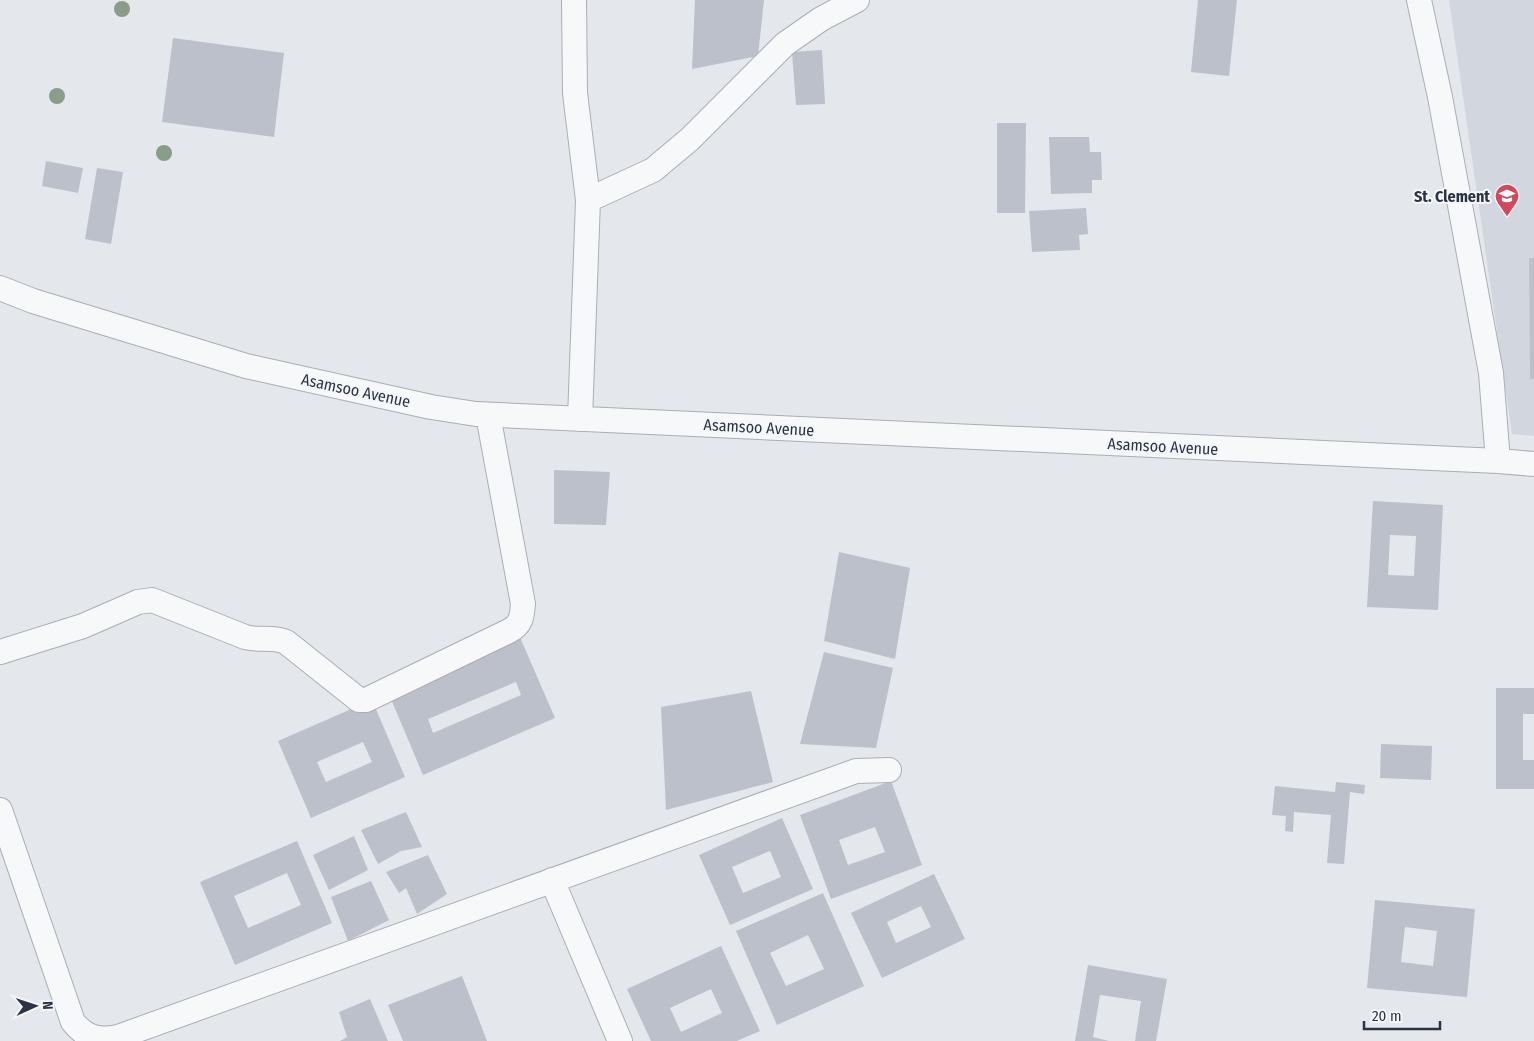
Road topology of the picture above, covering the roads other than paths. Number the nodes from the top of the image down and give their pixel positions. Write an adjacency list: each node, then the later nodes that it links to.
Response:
1 (574, 0): 4 (street)
2 (857, 0): 4 (street)
3 (1419, 0): 8 (street)
4 (588, 200): 7 (street)
5 (0, 288): 6 (street, Asamsoo Avenue)
6 (488, 415): 7 (street, Asamsoo Avenue); 10 (street)
7 (580, 419): 8 (street, Asamsoo Avenue)
8 (1498, 461): 9 (street, Asamsoo Avenue)
9 (1534, 464)
10 (0, 652)
11 (890, 770): 13 (street)
12 (0, 810): 13 (street)
13 (552, 880): 14 (street)
14 (620, 1041)

